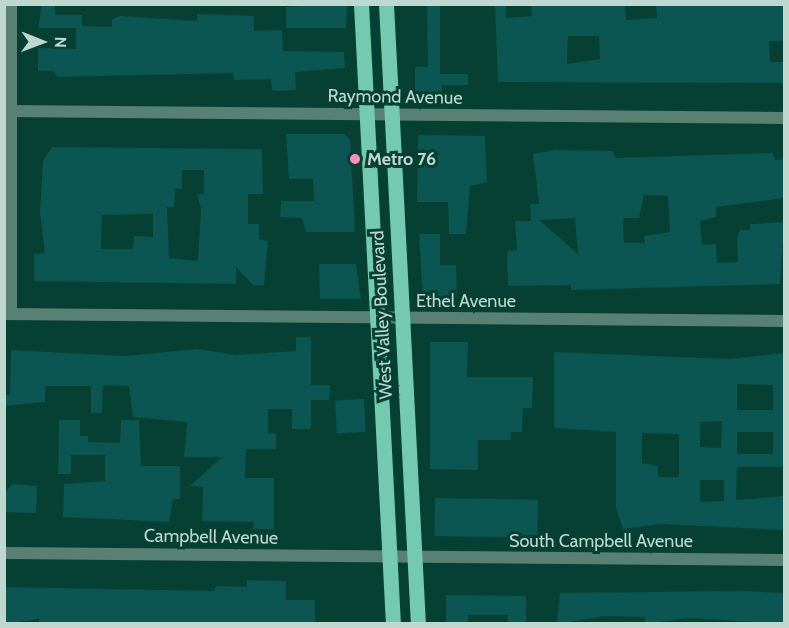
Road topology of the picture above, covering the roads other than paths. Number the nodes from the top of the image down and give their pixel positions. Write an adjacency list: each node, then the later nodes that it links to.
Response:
1 (11, 4): 4 (street)
2 (361, 4): 5 (main road, West Valley Boulevard)
3 (386, 4): 6 (main road, West Valley Boulevard)
4 (7, 111): 5 (street, Raymond Avenue); 8 (street)
5 (367, 113): 6 (street, Raymond Avenue); 9 (main road, West Valley Boulevard)
6 (392, 114): 7 (street, Raymond Avenue); 10 (main road, West Valley Boulevard)
7 (784, 118)
8 (8, 314): 9 (street, Ethel Avenue)
9 (378, 318): 10 (street, Ethel Avenue); 13 (main road, West Valley Boulevard)
10 (402, 319): 11 (street, Ethel Avenue); 14 (main road, West Valley Boulevard)
11 (784, 321)
12 (4, 553): 13 (street, Campbell Avenue)
13 (390, 557): 14 (street, Campbell Avenue); 16 (main road, West Valley Boulevard)
14 (417, 558): 15 (street, South Campbell Avenue); 17 (main road, West Valley Boulevard)
15 (784, 560)
16 (393, 624)
17 (418, 624)

